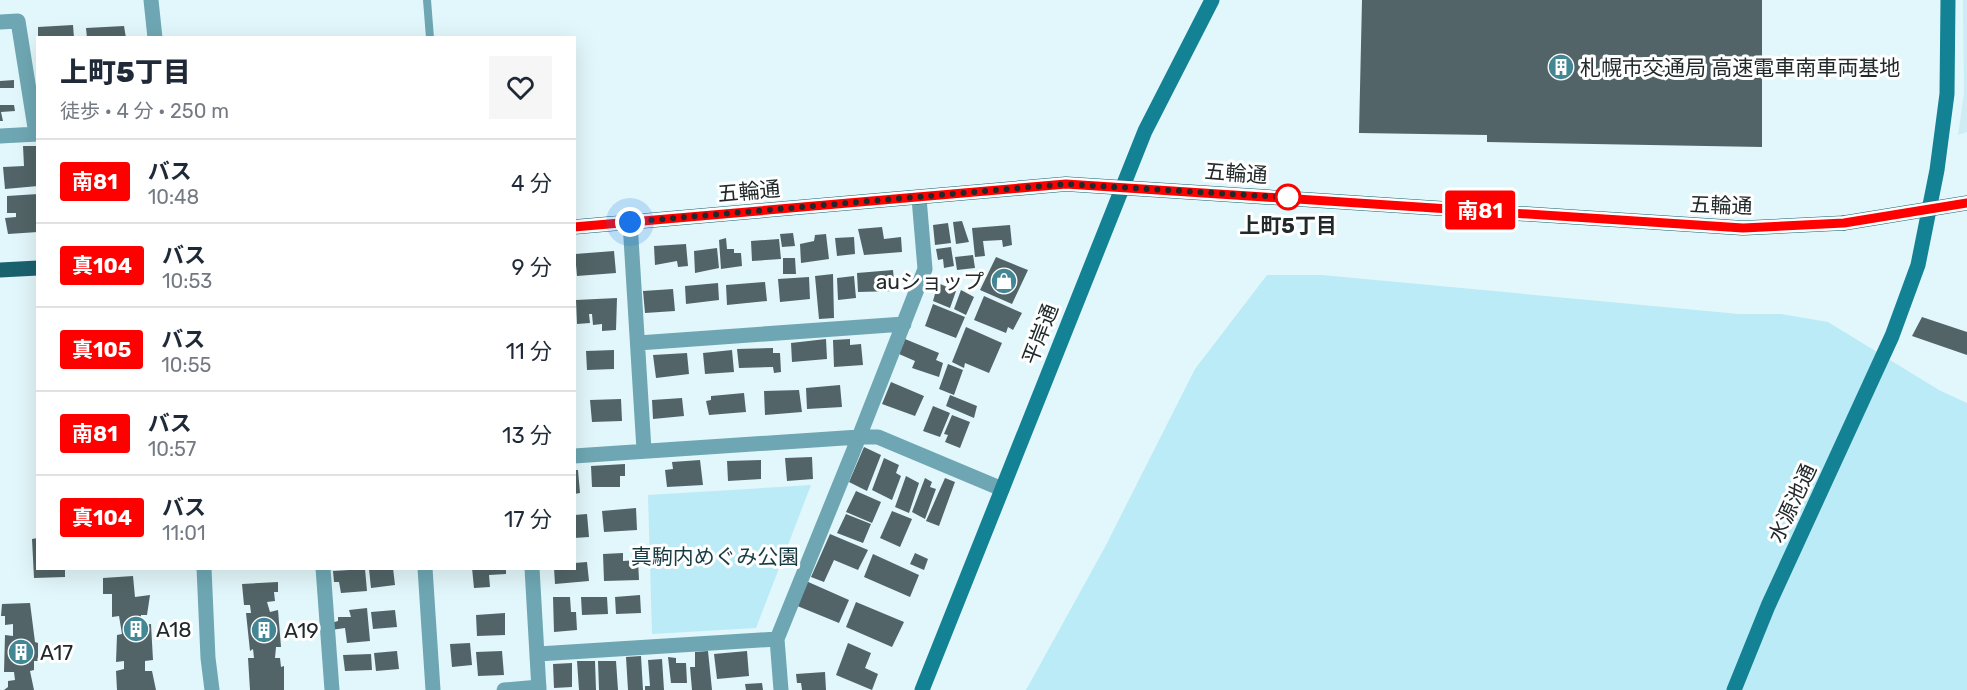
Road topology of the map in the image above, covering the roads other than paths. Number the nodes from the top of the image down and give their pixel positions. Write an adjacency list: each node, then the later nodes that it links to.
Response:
1 (151, 0): 6 (street)
2 (427, 0): 7 (lane)
3 (1212, 0): 11 (street, 平岸通)
4 (1948, 0): 37 (street, 水源池通)
5 (0, 22): 8 (street)
6 (155, 36)
7 (430, 36)
8 (36, 128)
9 (36, 134): 10 (street)
10 (0, 136)
11 (1121, 189): 12 (main road, 五輪通); 13 (main road, 五輪通, bridge); 23 (street, 平岸通)
12 (920, 198): 14 (main road, 五輪通); 18 (street)
13 (1967, 203)
14 (630, 222): 15 (main road, 五輪通); 19 (street)
15 (576, 227)
16 (36, 268): 17 (main road)
17 (0, 270)
18 (904, 324): 19 (street); 20 (street)
19 (638, 343): 21 (street)
20 (859, 437): 21 (street); 23 (street); 28 (street)
21 (644, 450): 22 (street)
22 (576, 456)
23 (1002, 489): 36 (street, 平岸通)
24 (204, 570): 31 (street)
25 (323, 570): 32 (street)
26 (424, 570): 33 (street)
27 (532, 570): 29 (street)
28 (777, 639): 29 (street); 35 (street)
29 (538, 654): 30 (street)
30 (539, 689): 34 (street)
31 (212, 690)
32 (332, 690)
33 (433, 690)
34 (504, 690)
35 (781, 690)
36 (922, 690)
37 (1734, 690)

